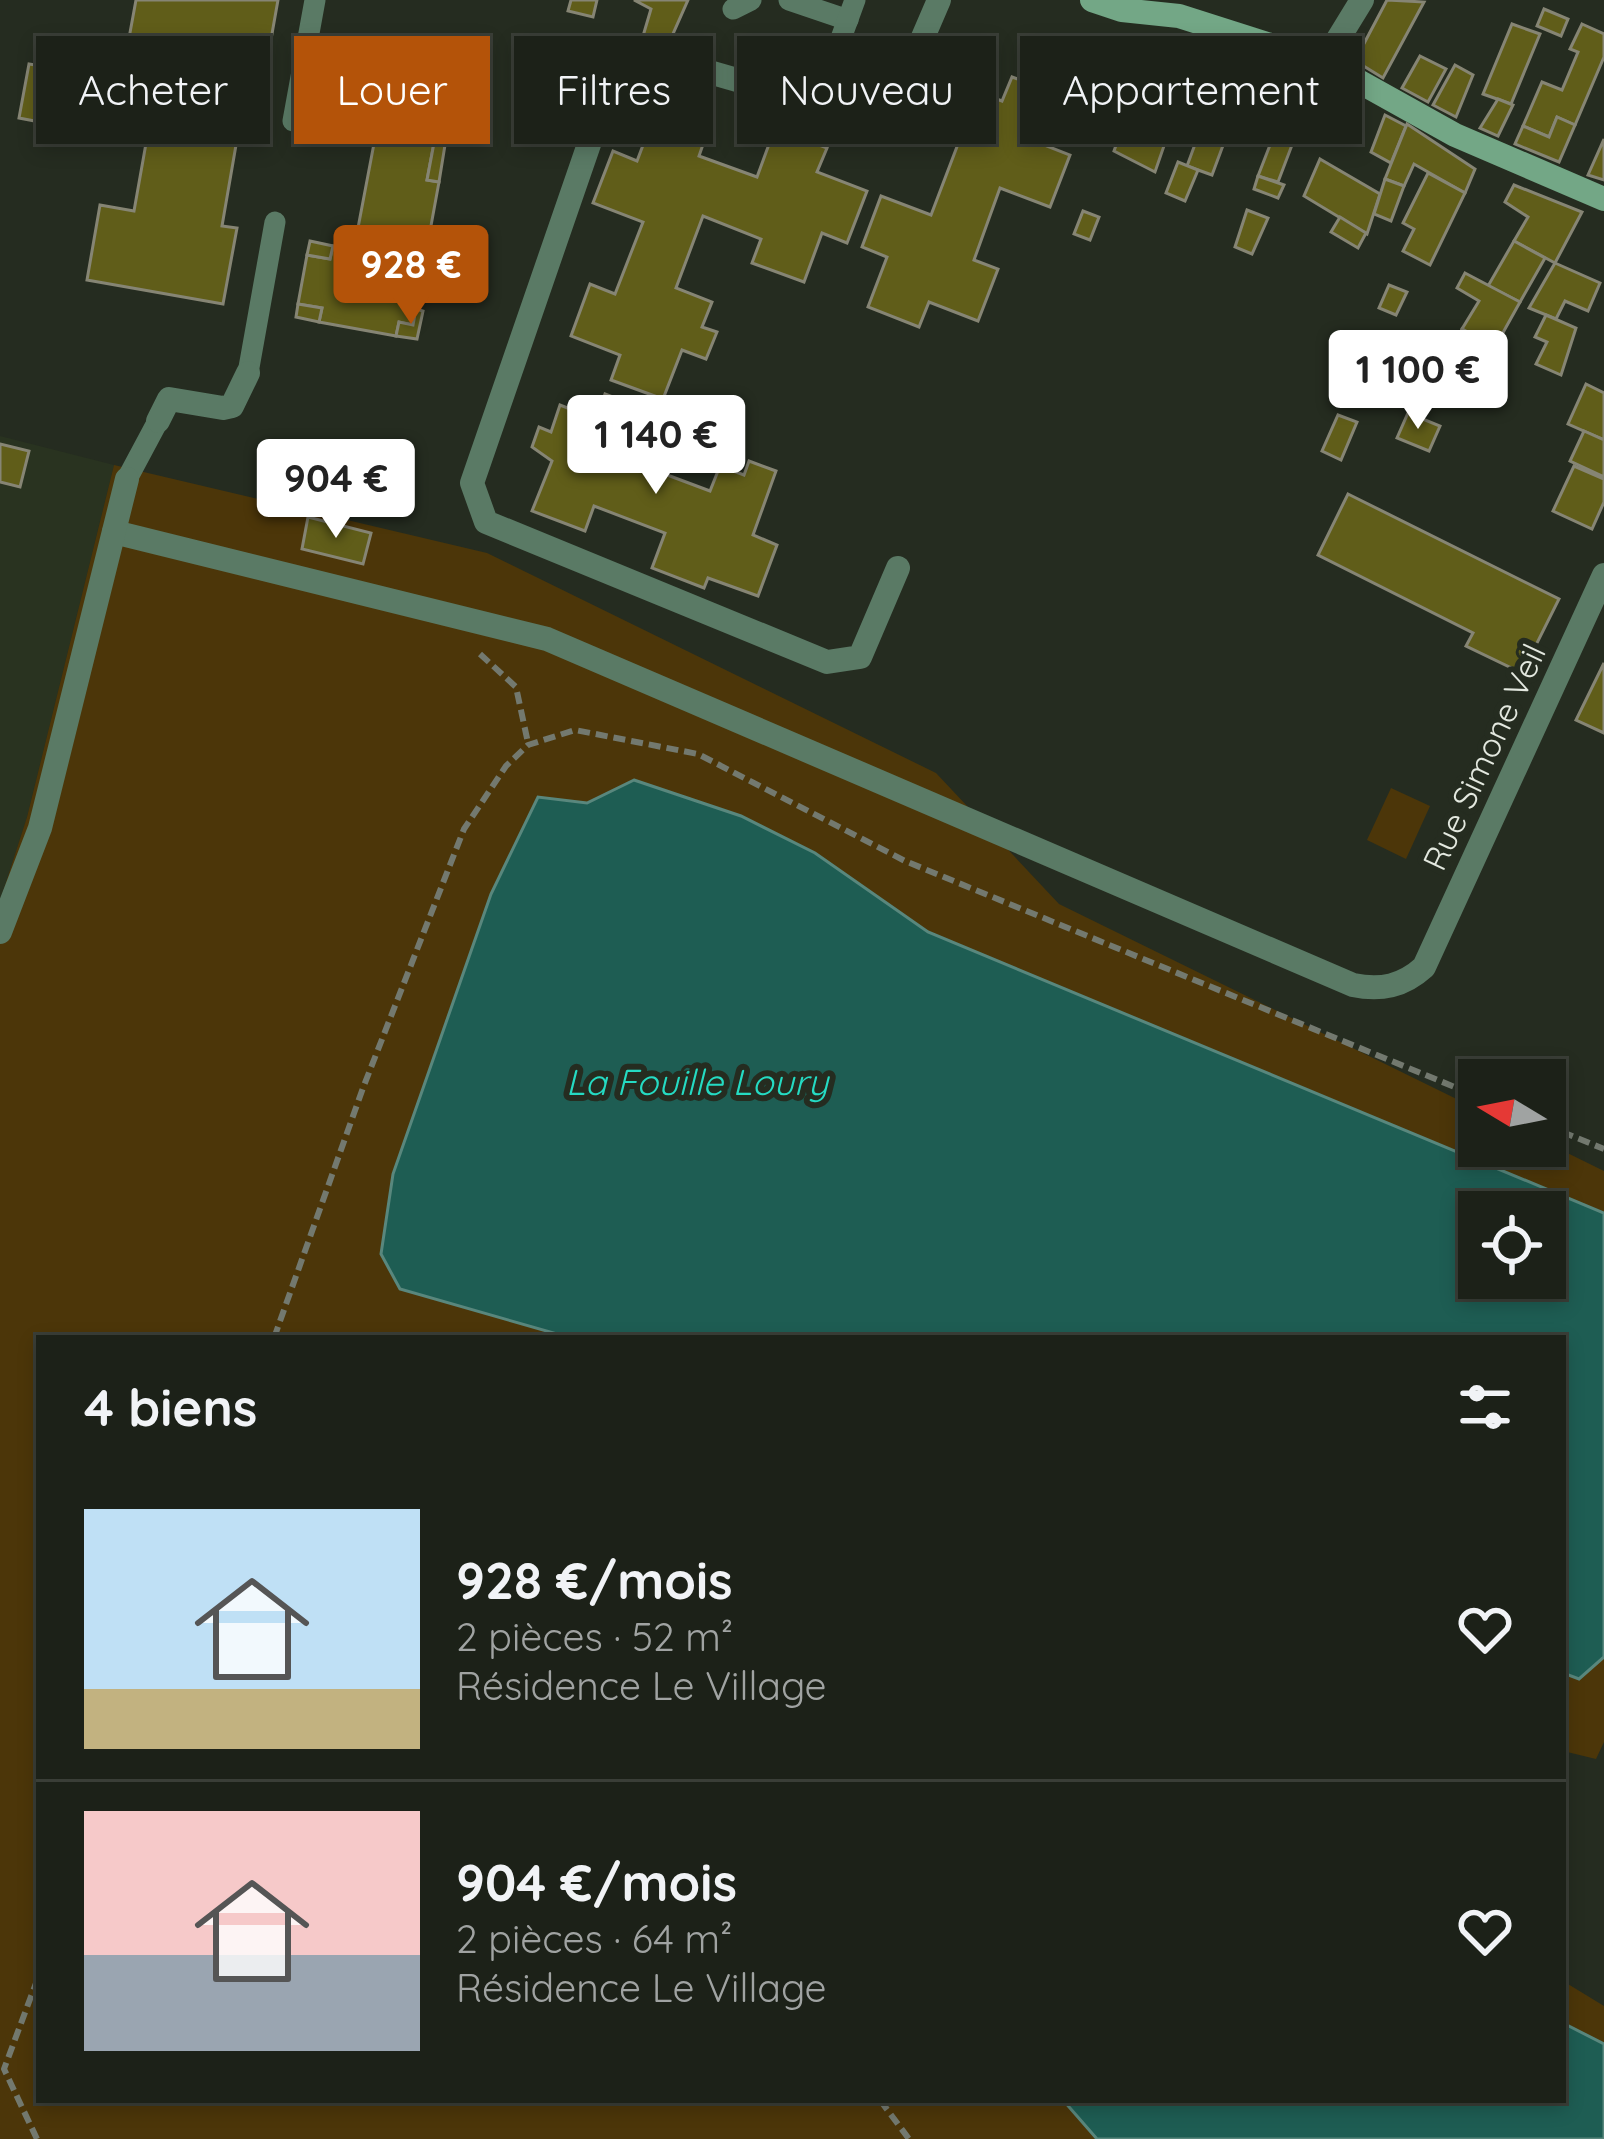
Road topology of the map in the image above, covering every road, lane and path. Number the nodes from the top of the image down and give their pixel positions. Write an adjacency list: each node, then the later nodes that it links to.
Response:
1 (316, 0): 10 (lane)
2 (789, 0): 6 (lane)
3 (939, 0): 17 (street)
4 (1092, 0): 7 (street)
5 (1362, 0): 8 (street)
6 (851, 10)
7 (1242, 36)
8 (1340, 36)
9 (1362, 83): 11 (street)
10 (293, 121)
11 (1604, 199)
12 (275, 222): 13 (lane)
13 (248, 373): 14 (street)
14 (158, 421): 15 (lane)
15 (127, 478): 16 (street)
16 (114, 532): 19 (street); 21 (street)
17 (898, 568)
18 (1604, 575): 19 (street, Rue Simone Veil)
19 (463, 619): 20 (path)
20 (528, 745): 22 (path); 25 (path)
21 (0, 932)
22 (1458, 1088)
23 (1566, 1134): 24 (path)
24 (1604, 1149)
25 (275, 1335)
26 (36, 1983): 28 (path)
27 (882, 2103): 29 (path)
28 (38, 2139)
29 (909, 2139)

